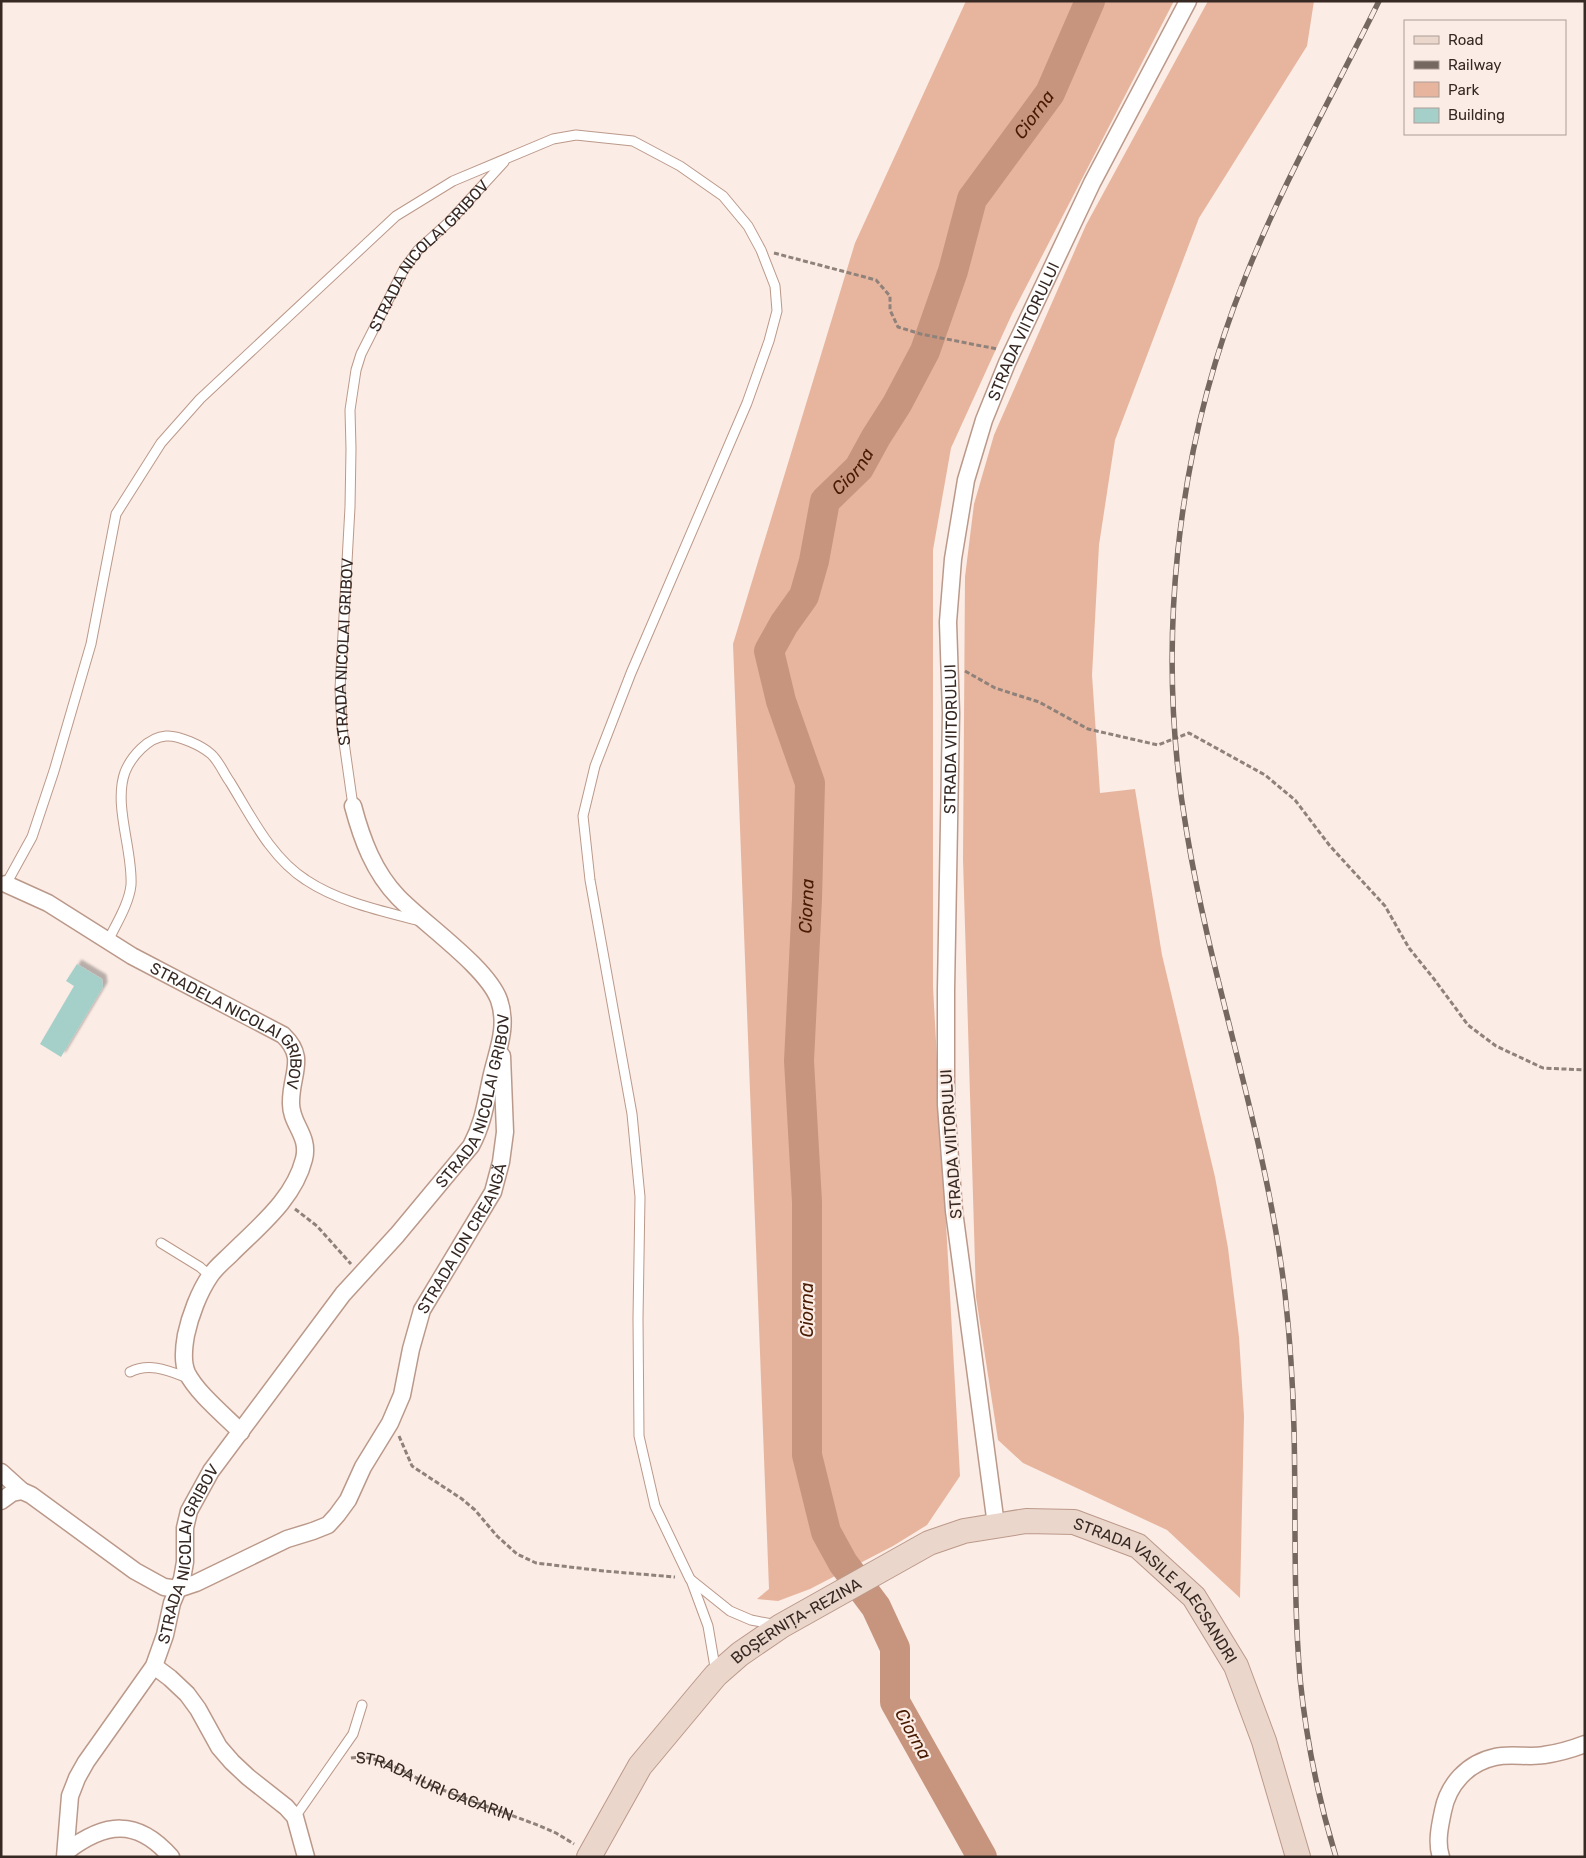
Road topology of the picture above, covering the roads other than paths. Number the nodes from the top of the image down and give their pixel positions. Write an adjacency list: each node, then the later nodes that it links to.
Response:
1 (1188, 1): 16 (street, STRADA VIITORULUI)
2 (504, 161): 3 (lane, STRADA NICOLAI GRIBOV); 4 (lane); 18 (lane)
3 (353, 806): 5 (street, STRADA NICOLAI GRIBOV)
4 (4, 887): 6 (street, STRADELA NICOLAI GRIBOV)
5 (425, 922): 6 (lane); 7 (street, STRADA NICOLAI GRIBOV)
6 (108, 941): 9 (street, STRADELA NICOLAI GRIBOV)
7 (501, 1041): 12 (street, STRADA NICOLAI GRIBOV); 19 (street, STRADA ION CREANGĂ)
8 (160, 1243): 9 (lane)
9 (210, 1276): 11 (street, STRADELA NICOLAI GRIBOV)
10 (130, 1372): 11 (lane)
11 (191, 1379): 12 (street, STRADELA NICOLAI GRIBOV)
12 (240, 1432): 19 (street, STRADA NICOLAI GRIBOV)
13 (1, 1472): 14 (street)
14 (22, 1491): 15 (street); 19 (street)
15 (1, 1501)
16 (996, 1525): 17 (main road, STRADA VASILE ALECSANDRI); 30 (main road, STRADA VASILE ALECSANDRI)
17 (880, 1571): 20 (main road, BOȘERNIȚA-REZINA)
18 (690, 1579): 20 (lane); 22 (lane)
19 (178, 1588): 21 (street, STRADA NICOLAI GRIBOV)
20 (780, 1626): 22 (main road, BOȘERNIȚA-REZINA)
21 (154, 1666): 25 (street); 26 (street, STRADA NICOLAI GRIBOV)
22 (716, 1675): 27 (main road)
23 (362, 1705): 25 (lane, STRADA IURI GAGARIN)
24 (1585, 1744): 31 (street)
25 (295, 1817): 29 (street)
26 (66, 1854): 28 (street)
27 (589, 1856)
28 (172, 1857)
29 (306, 1857)
30 (1298, 1857)
31 (1440, 1857)

